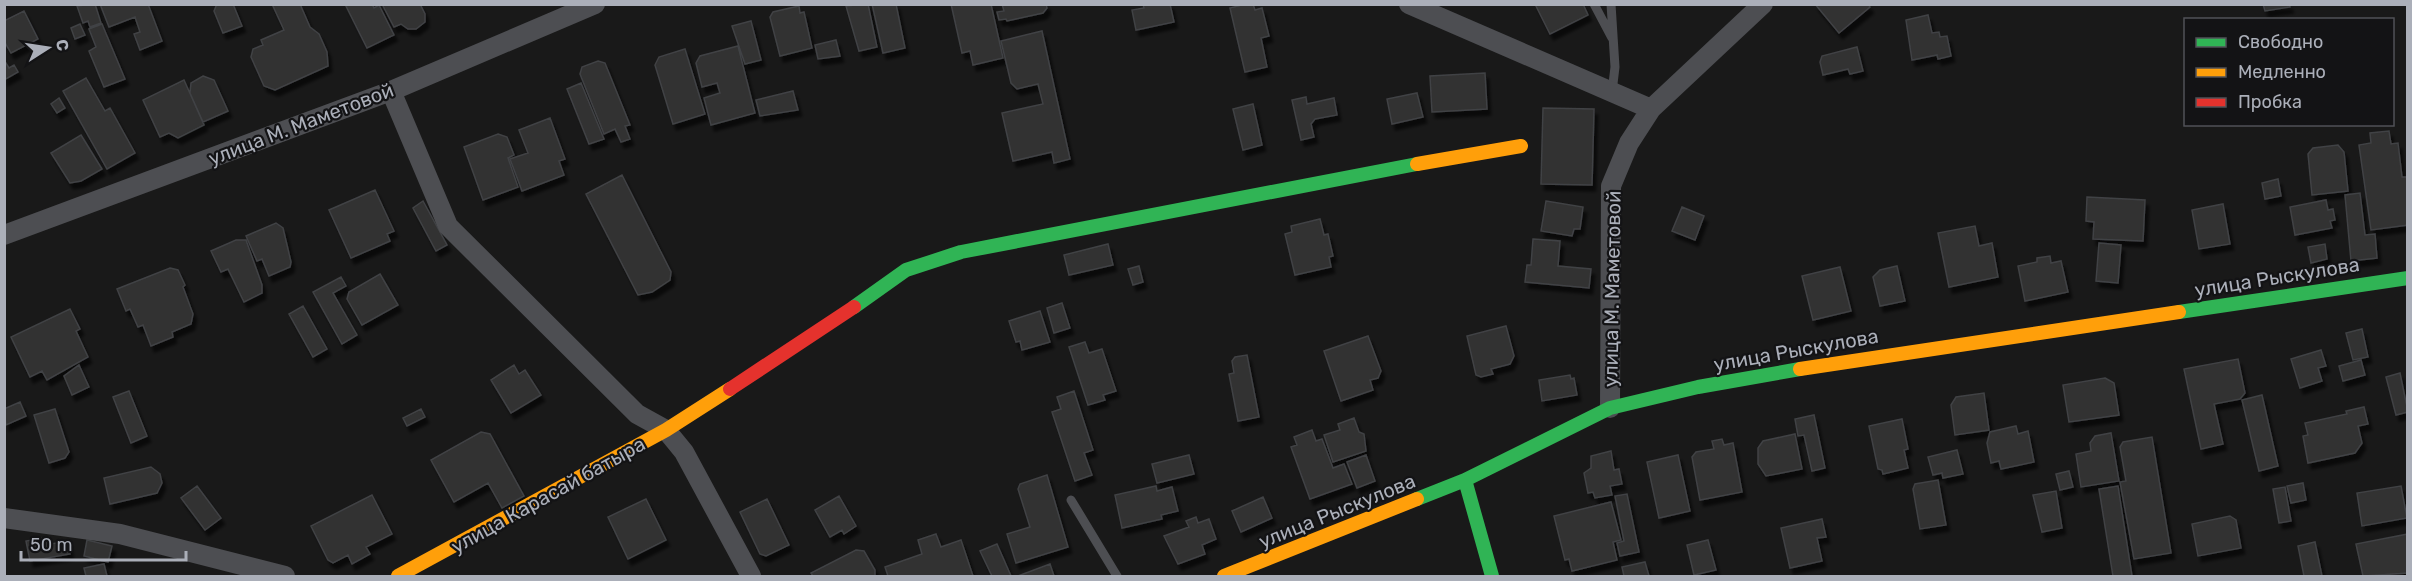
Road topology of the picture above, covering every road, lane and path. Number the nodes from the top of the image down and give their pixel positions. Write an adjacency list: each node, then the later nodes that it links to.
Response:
1 (595, 4): 7 (street, улица М. Маметовой)
2 (1409, 4): 8 (street)
3 (1594, 4): 6 (lane)
4 (1611, 4): 6 (lane)
5 (1763, 4): 9 (street, улица М. Маметовой)
6 (1614, 43): 8 (lane)
7 (391, 91): 11 (street, улица М. Маметовой); 14 (street)
8 (1612, 92): 9 (street)
9 (1650, 109): 13 (street, улица М. Маметовой)
10 (1521, 146): 14 (street, улица Карасай батыра)
11 (4, 235)
12 (2408, 278): 13 (street, улица Рыскулова)
13 (1610, 408): 15 (street, улица Рыскулова)
14 (666, 430): 19 (street, улица Карасай батыра); 20 (street)
15 (1465, 480): 22 (street, улица Рыскулова); 23 (street)
16 (1071, 500): 21 (lane)
17 (4, 518): 18 (street)
18 (285, 576)
19 (398, 576)
20 (752, 576)
21 (1117, 576)
22 (1224, 576)
23 (1492, 576)

